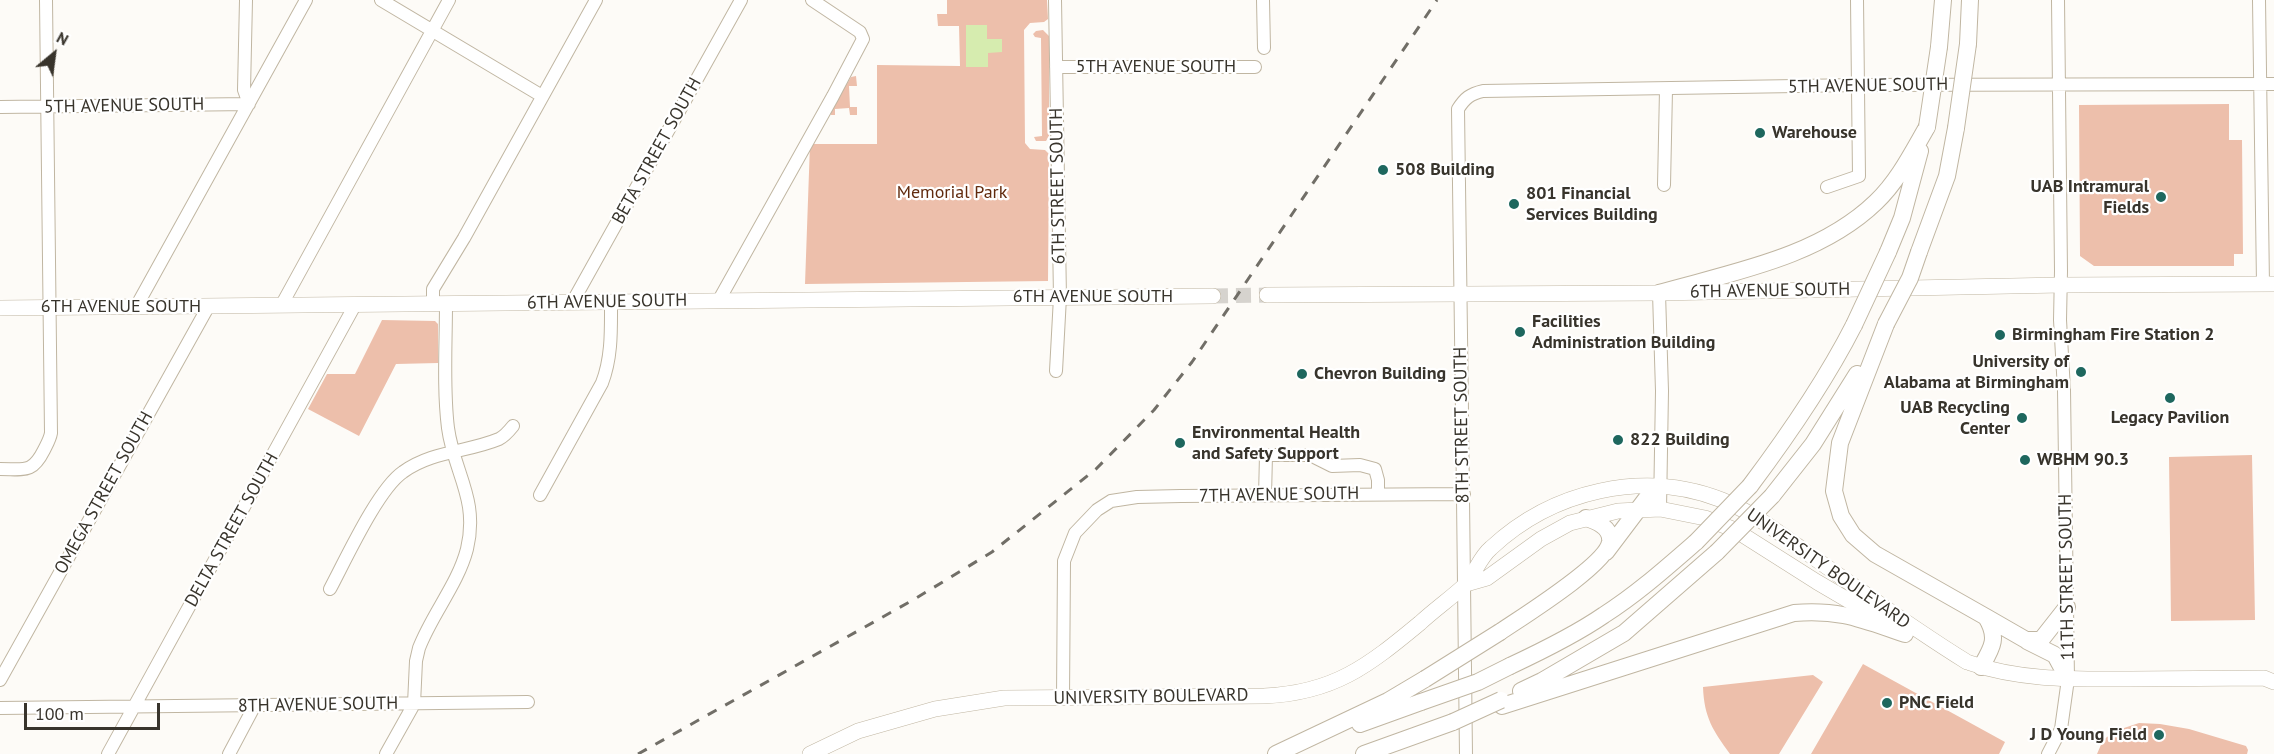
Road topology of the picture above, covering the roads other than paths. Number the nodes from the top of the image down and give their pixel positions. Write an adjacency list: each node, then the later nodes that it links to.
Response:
1 (46, 0): 28 (street)
2 (246, 0): 27 (street)
3 (306, 0): 27 (street)
4 (381, 0): 16 (street)
5 (449, 0): 16 (street)
6 (596, 0): 25 (street)
7 (741, 0): 42 (street, BETA STREET SOUTH)
8 (812, 0): 40 (street)
9 (1055, 0): 18 (street, 6TH STREET SOUTH)
10 (1263, 0): 17 (street)
11 (1857, 0): 22 (street)
12 (1943, 0): 30 (highway, bridge)
13 (1970, 0): 50 (highway, bridge)
14 (2058, 0): 23 (street, 11TH STREET SOUTH)
15 (2259, 0): 20 (street)
16 (431, 31): 25 (street); 45 (street)
17 (1264, 48)
18 (1056, 67): 19 (street, 5TH AVENUE SOUTH); 39 (street, 6TH STREET SOUTH)
19 (1255, 67)
20 (2260, 84): 21 (street, 5TH AVENUE SOUTH); 23 (street, 5TH AVENUE SOUTH); 33 (street)
21 (2274, 84)
22 (1858, 85): 23 (street, 5TH AVENUE SOUTH); 24 (street, 5TH AVENUE SOUTH); 32 (street)
23 (2059, 86): 34 (street, 11TH STREET SOUTH)
24 (1666, 90): 26 (street, 5TH AVENUE SOUTH); 31 (street)
25 (542, 96): 43 (street)
26 (1465, 99): 35 (street, 8TH STREET SOUTH)
27 (249, 104): 28 (street, 5TH AVENUE SOUTH); 46 (street)
28 (47, 107): 29 (street, 5TH AVENUE SOUTH); 49 (street)
29 (0, 108)
30 (1927, 127): 36 (highway); 86 (highway, bridge)
31 (1664, 185)
32 (1827, 187)
33 (2268, 284): 34 (main road, 6TH AVENUE SOUTH)
34 (2061, 285): 36 (main road, 6TH AVENUE SOUTH); 66 (street, 11TH STREET SOUTH)
35 (1460, 293): 36 (main road, 6TH AVENUE SOUTH); 37 (main road, 6TH AVENUE SOUTH); 57 (street, 8TH STREET SOUTH)
36 (1659, 293): 55 (street)
37 (1267, 295)
38 (1213, 296): 39 (main road, 6TH AVENUE SOUTH)
39 (1060, 297): 40 (main road, 6TH AVENUE SOUTH); 51 (street, 6TH STREET SOUTH)
40 (719, 300): 41 (main road, 6TH AVENUE SOUTH)
41 (611, 302): 42 (main road, 6TH AVENUE SOUTH); 58 (street)
42 (572, 303): 43 (main road, 6TH AVENUE SOUTH)
43 (439, 304): 44 (main road, 6TH AVENUE SOUTH); 53 (street)
44 (355, 305): 45 (main road, 6TH AVENUE SOUTH); 79 (street, DELTA STREET SOUTH)
45 (281, 306): 47 (main road, 6TH AVENUE SOUTH)
46 (136, 307): 47 (main road, 6TH AVENUE SOUTH); 49 (main road, 6TH AVENUE SOUTH)
47 (208, 307): 73 (street, OMEGA STREET SOUTH)
48 (0, 308): 49 (main road, 6TH AVENUE SOUTH)
49 (50, 308): 54 (street)
50 (1886, 324): 67 (highway); 76 (highway, bridge)
51 (1056, 371)
52 (513, 426): 53 (street)
53 (454, 451): 65 (street); 77 (street)
54 (0, 469)
55 (1662, 487): 60 (highway); 61 (street); 64 (main road, UNIVERSITY BOULEVARD); 70 (main road, UNIVERSITY BOULEVARD)
56 (1378, 494): 57 (street, 7TH AVENUE SOUTH); 59 (street, 7TH AVENUE SOUTH); 59 (street)
57 (1464, 494): 64 (street, 8TH STREET SOUTH)
58 (540, 495)
59 (1265, 496): 74 (street, 7TH AVENUE SOUTH)
60 (1639, 509): 61 (main road, UNIVERSITY BOULEVARD); 62 (main road, UNIVERSITY BOULEVARD); 63 (highway)
61 (1660, 509): 68 (main road, UNIVERSITY BOULEVARD)
62 (1586, 518): 63 (highway); 64 (main road, UNIVERSITY BOULEVARD)
63 (1604, 554): 86 (highway, bridge)
64 (1466, 584): 74 (main road, UNIVERSITY BOULEVARD); 87 (street, 8TH STREET SOUTH)
65 (330, 589)
66 (2067, 607): 69 (highway); 72 (street, 11TH STREET SOUTH)
67 (1986, 617): 69 (highway); 70 (highway)
68 (1905, 634): 70 (main road, UNIVERSITY BOULEVARD); 76 (highway)
69 (2026, 640): 72 (highway)
70 (1974, 664): 72 (main road, UNIVERSITY BOULEVARD)
71 (2271, 677): 72 (main road, UNIVERSITY BOULEVARD)
72 (2068, 679): 88 (street, 11TH STREET SOUTH)
73 (0, 680)
74 (1063, 698): 85 (main road, UNIVERSITY BOULEVARD)
75 (528, 702): 77 (street, 8TH AVENUE SOUTH)
76 (1501, 703): 81 (highway, bridge)
77 (414, 704): 78 (street, 8TH AVENUE SOUTH); 84 (street)
78 (255, 705): 79 (street, 8TH AVENUE SOUTH); 83 (street)
79 (134, 707): 80 (street, 8TH AVENUE SOUTH); 82 (street, DELTA STREET SOUTH)
80 (0, 708)
81 (1366, 753)
82 (108, 754)
83 (228, 754)
84 (386, 754)
85 (810, 754)
86 (1276, 754)
87 (1466, 754)
88 (2048, 754)

